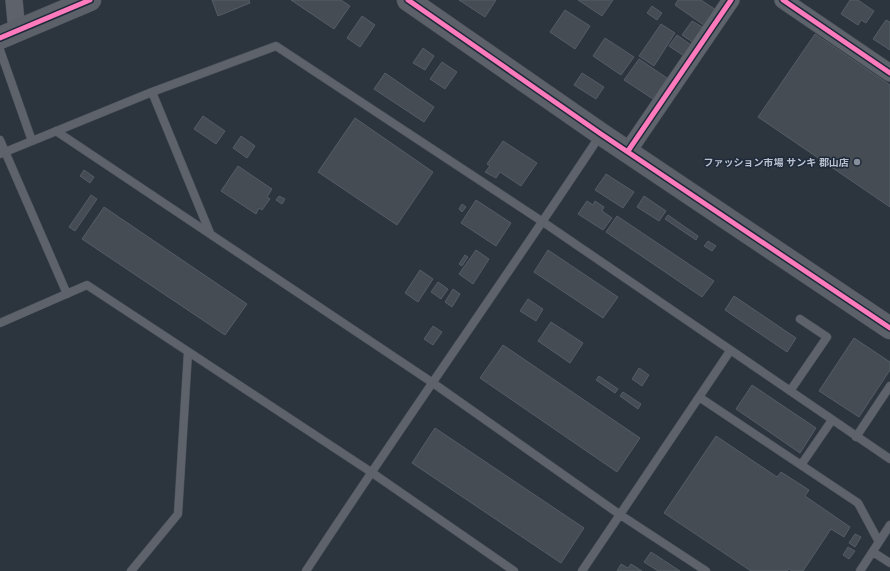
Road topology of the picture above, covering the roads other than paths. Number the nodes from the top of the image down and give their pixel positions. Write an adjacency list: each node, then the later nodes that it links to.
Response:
1 (14, 0): 6 (street)
2 (90, 0): 6 (street)
3 (408, 0): 11 (street)
4 (731, 0): 14 (street)
5 (783, 0): 8 (street)
6 (8, 35)
7 (0, 50): 13 (lane)
8 (890, 73)
9 (152, 92): 10 (lane); 16 (lane); 17 (lane)
10 (56, 131): 13 (lane); 17 (lane)
11 (601, 134): 14 (street); 16 (lane)
12 (0, 140): 15 (lane)
13 (32, 140): 15 (lane)
14 (628, 151): 21 (street)
15 (2, 153): 18 (lane)
16 (543, 222): 22 (lane); 24 (lane)
17 (210, 233): 24 (lane)
18 (66, 294): 20 (lane); 23 (lane)
19 (800, 319): 26 (lane)
20 (0, 323)
21 (890, 328)
22 (730, 351): 26 (lane); 27 (lane)
23 (188, 352): 32 (lane); 38 (lane)
24 (433, 383): 32 (lane); 33 (lane)
25 (890, 386): 29 (lane)
26 (790, 391): 28 (lane)
27 (699, 397): 31 (lane); 33 (lane)
28 (832, 420): 29 (lane); 31 (lane)
29 (856, 437): 30 (lane)
30 (890, 459)
31 (801, 465): 35 (lane)
32 (371, 472): 39 (lane); 40 (lane)
33 (619, 514): 41 (lane); 42 (lane)
34 (890, 525): 35 (lane)
35 (879, 542): 36 (lane)
36 (873, 552): 37 (lane); 43 (lane)
37 (890, 563)
38 (131, 571)
39 (306, 571)
40 (514, 571)
41 (582, 571)
42 (706, 571)
43 (860, 571)

